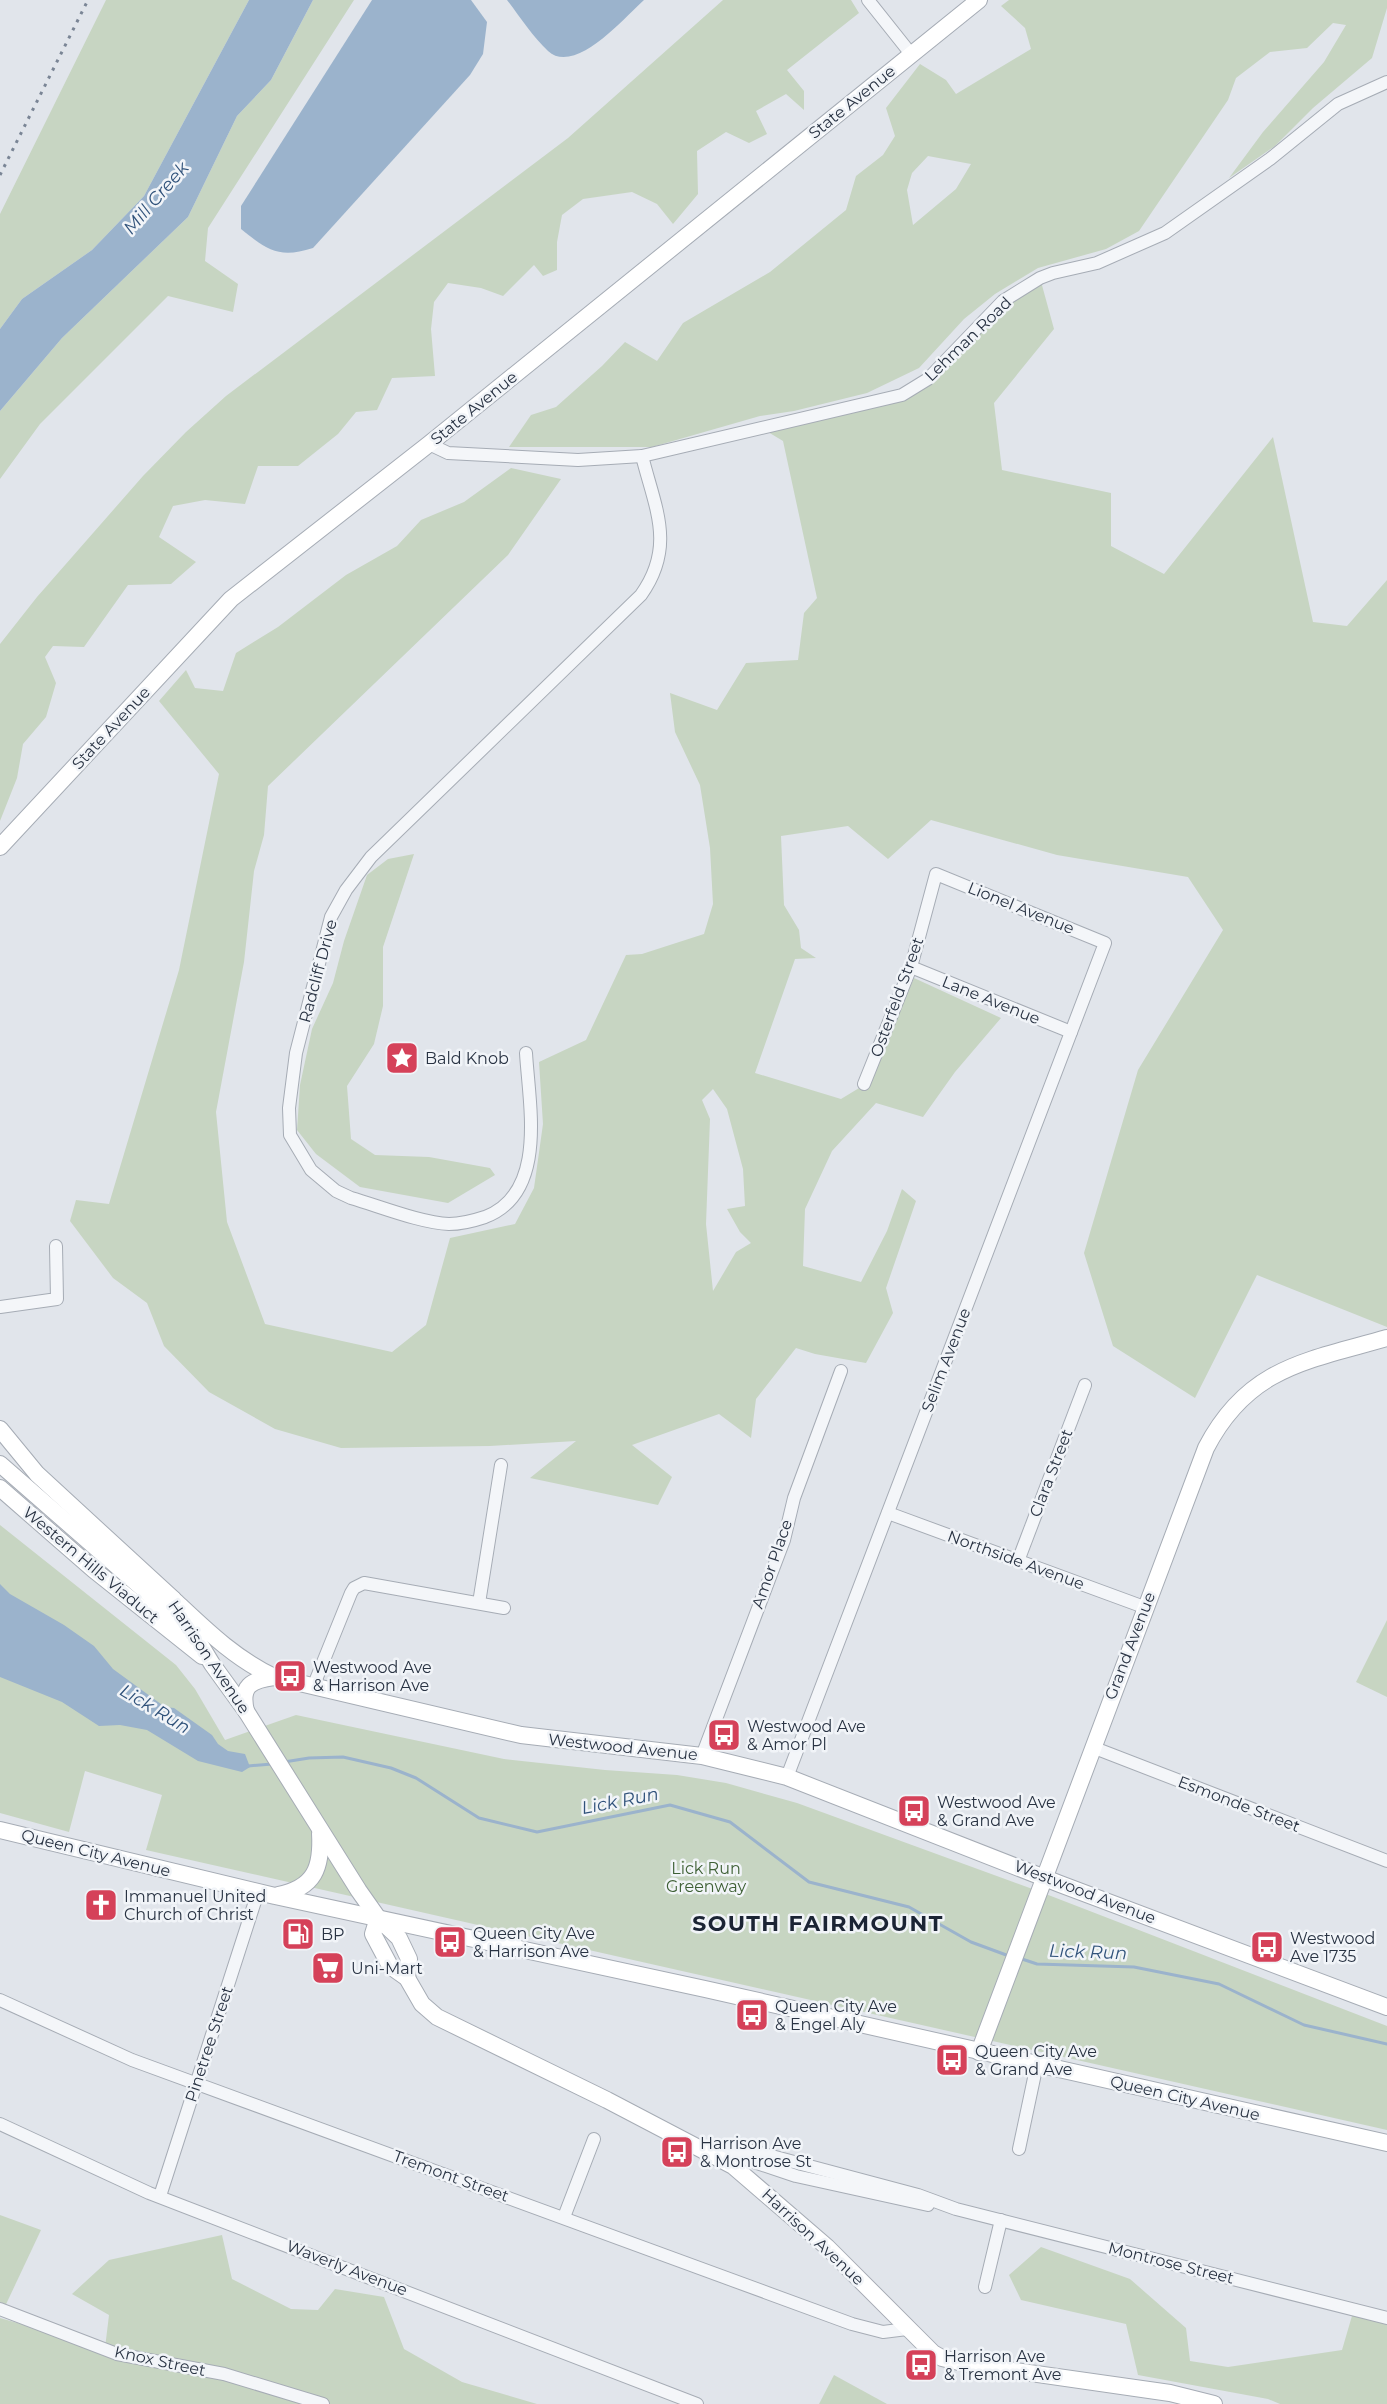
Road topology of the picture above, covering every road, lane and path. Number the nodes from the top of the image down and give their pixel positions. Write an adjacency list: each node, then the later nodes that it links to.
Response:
1 (868, 0): 3 (street)
2 (979, 0): 3 (main road, State Avenue)
3 (911, 54): 5 (main road, State Avenue)
4 (1387, 82): 6 (street, Lehman Road)
5 (429, 444): 6 (street, Lehman Road); 7 (main road, State Avenue)
6 (642, 456): 12 (street, Radcliff Drive)
7 (0, 847)
8 (936, 874): 9 (street, Lionel Avenue); 10 (street, Osterfeld Street)
9 (1105, 943): 11 (street, Selim Avenue)
10 (911, 968): 11 (street, Lane Avenue); 13 (street, Osterfeld Street)
11 (1071, 1032): 25 (street, Selim Avenue)
12 (526, 1053)
13 (864, 1084)
14 (56, 1246): 15 (street)
15 (0, 1307)
16 (1387, 1338): 29 (main road, Grand Avenue)
17 (841, 1371): 37 (street, Amor Place)
18 (1085, 1385): 26 (street, Clara Street)
19 (0, 1429): 23 (main road, Harrison Avenue)
20 (0, 1446): 23 (main road)
21 (0, 1464): 31 (main road)
22 (501, 1466): 28 (street)
23 (36, 1474): 27 (main road, Harrison Avenue)
24 (0, 1488): 32 (main road, Western Hills Viaduct)
25 (888, 1513): 26 (street, Northside Avenue); 38 (street, Selim Avenue)
26 (1018, 1561): 29 (street, Northside Avenue)
27 (173, 1599): 31 (main road, Harrison Avenue); 33 (main road, Westwood Avenue)
28 (478, 1603): 30 (street); 34 (street)
29 (1144, 1607): 36 (main road, Grand Avenue)
30 (504, 1608)
31 (192, 1632): 32 (main road, Harrison Avenue)
32 (212, 1664): 35 (main road, Harrison Avenue)
33 (274, 1677): 34 (main road, Westwood Avenue); 35 (main road)
34 (313, 1687): 37 (main road, Westwood Avenue)
35 (246, 1711): 40 (main road, Harrison Avenue)
36 (1092, 1747): 41 (street, Esmonde Street); 42 (main road, Grand Avenue)
37 (702, 1756): 38 (main road, Westwood Avenue)
38 (787, 1777): 42 (main road, Westwood Avenue)
39 (0, 1830): 43 (main road, Queen City Avenue)
40 (320, 1832): 43 (main road); 44 (main road, Harrison Avenue)
41 (1387, 1861)
42 (1044, 1877): 46 (main road, Westwood Avenue); 47 (main road, Grand Avenue)
43 (266, 1894): 44 (main road, Queen City Avenue); 49 (street, Pinetree Street)
44 (378, 1918): 47 (main road, Queen City Avenue); 54 (main road, Harrison Avenue)
45 (0, 2000): 49 (street, Tremont Street)
46 (1387, 2007)
47 (979, 2052): 48 (main road, Queen City Avenue)
48 (1037, 2064): 52 (main road, Queen City Avenue); 53 (street)
49 (197, 2083): 55 (street, Pinetree Street); 56 (street, Tremont Street)
50 (0, 2124): 55 (street, Waverly Avenue)
51 (594, 2139): 56 (street)
52 (1387, 2143)
53 (1019, 2149)
54 (711, 2153): 57 (street, Montrose Street); 61 (main road, Harrison Avenue)
55 (160, 2196): 63 (street, Waverly Avenue)
56 (564, 2217): 61 (street, Tremont Street)
57 (1001, 2220): 58 (street); 60 (street, Montrose Street)
58 (985, 2287)
59 (0, 2309): 62 (street, Knox Street)
60 (1387, 2318)
61 (907, 2329): 64 (main road, Harrison Avenue)
62 (323, 2404)
63 (697, 2404)
64 (1214, 2404)

